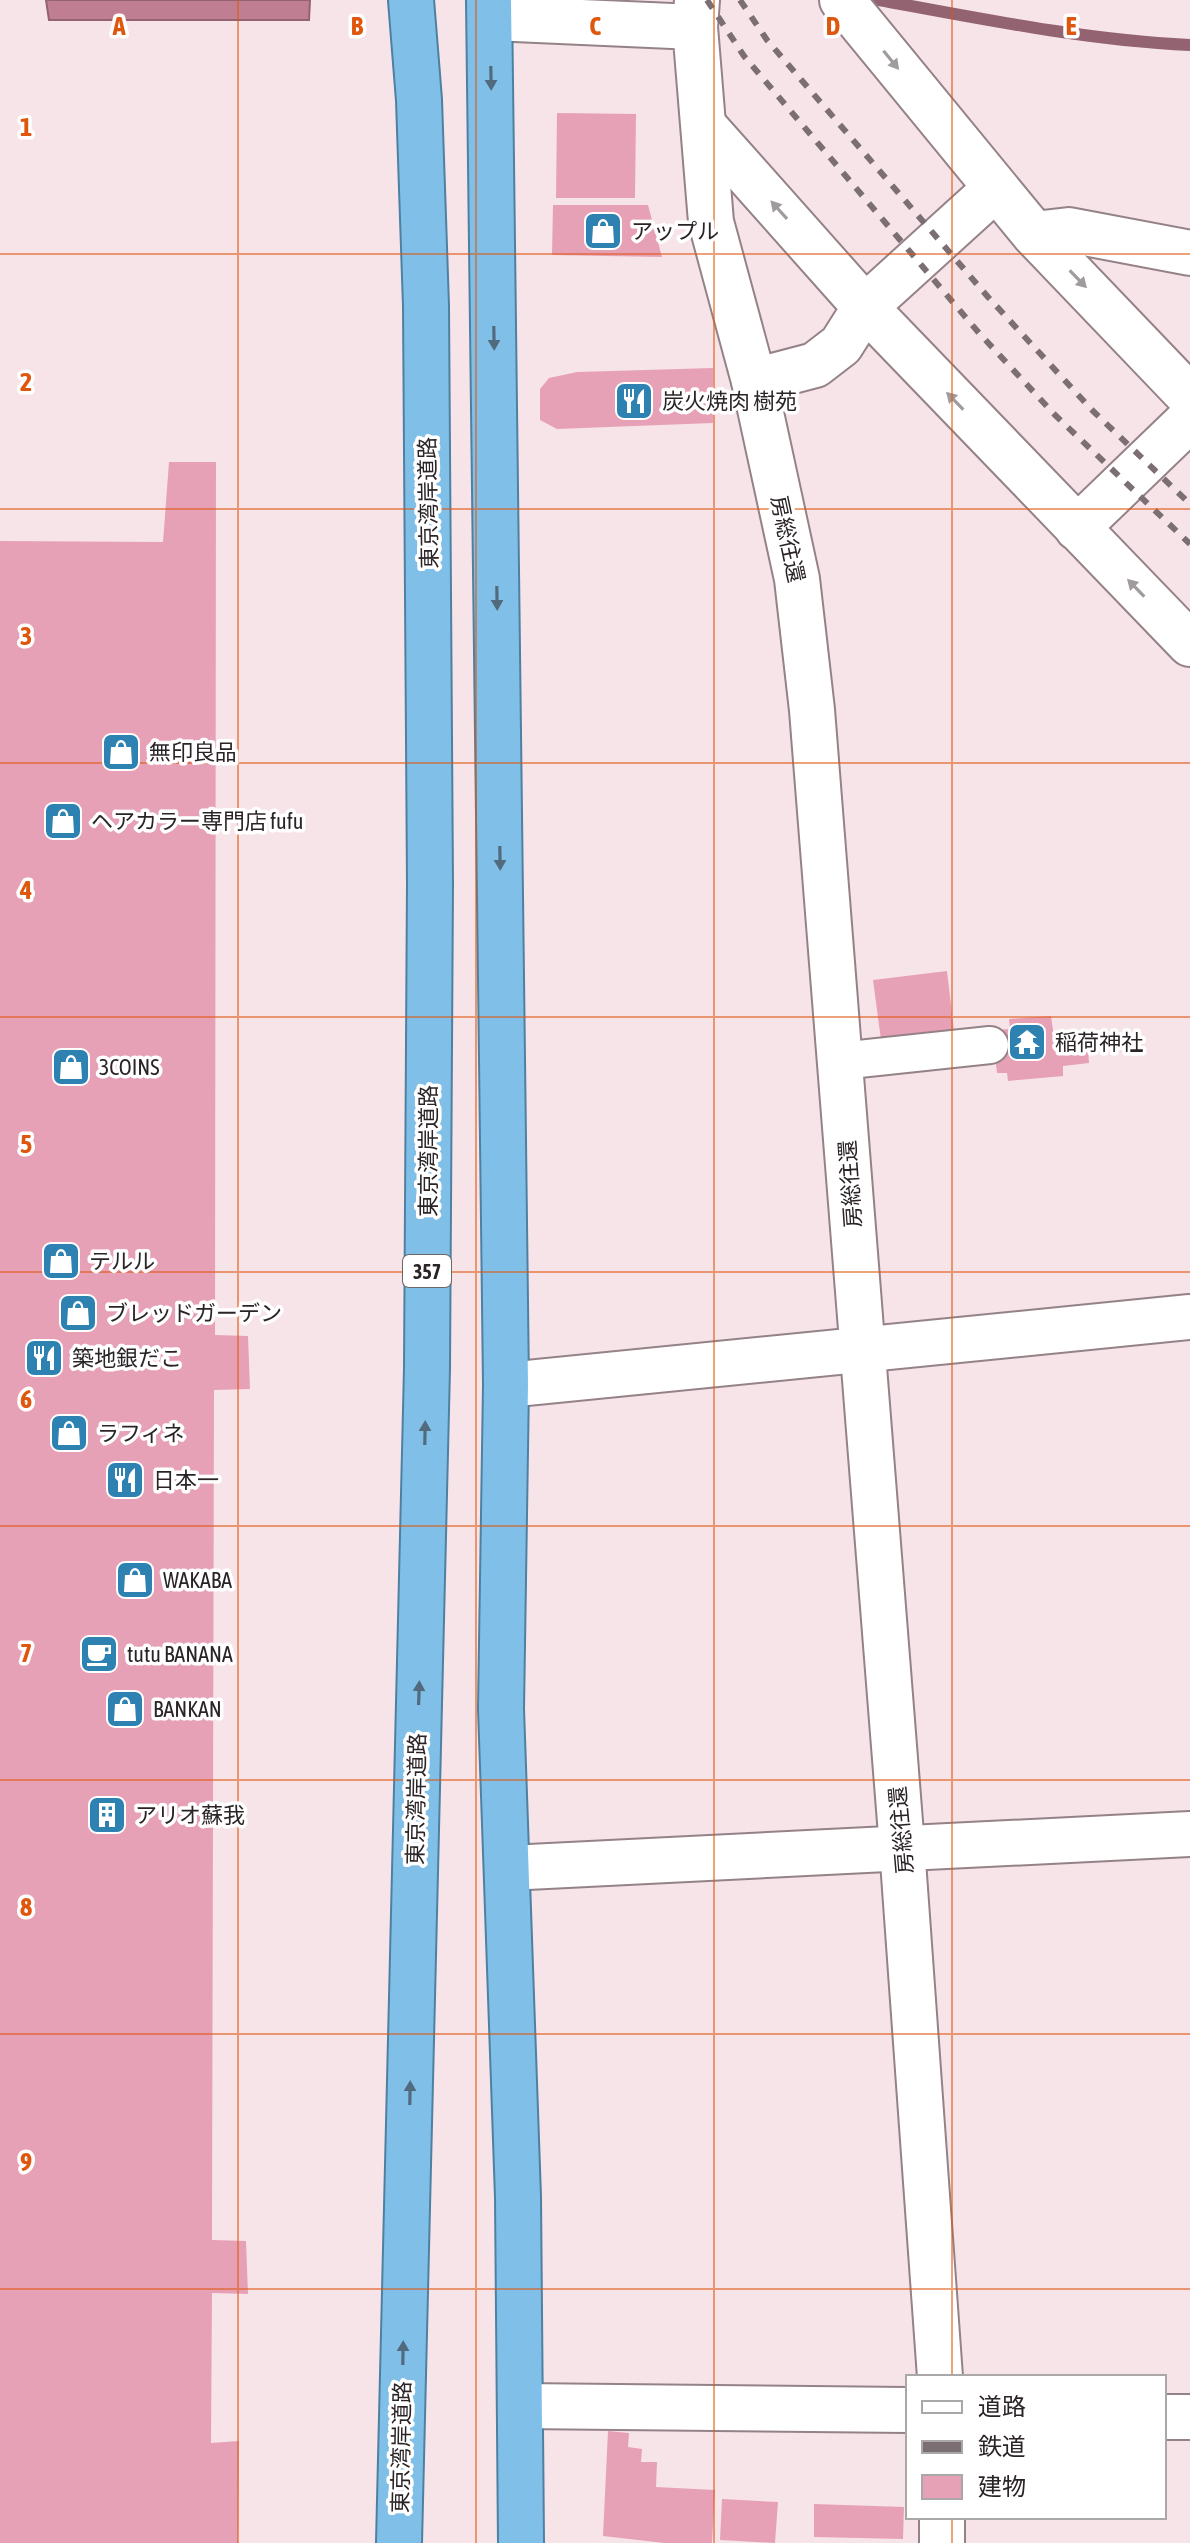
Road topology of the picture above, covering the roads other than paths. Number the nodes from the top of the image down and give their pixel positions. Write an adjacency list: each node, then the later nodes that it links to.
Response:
1 (411, 0): 29 (highway, 東京湾岸道路 / 357, one-way to 1)
2 (842, 0): 6 (street, one-way to 6)
3 (489, 9): 4 (street); 19 (highway, one-way to 19)
4 (696, 14): 5 (street, 房総往還)
5 (704, 126): 9 (street, one-way to 5); 11 (street, 房総往還)
6 (996, 188): 7 (street); 9 (street)
7 (1034, 234): 8 (street); 10 (street, one-way to 10)
8 (1190, 253)
9 (865, 307): 11 (street); 13 (street, one-way to 9)
10 (1185, 379)
11 (754, 381): 16 (street, 房総往還)
12 (1190, 419): 13 (street)
13 (1077, 528): 14 (street, one-way to 13)
14 (1190, 644)
15 (990, 1045): 16 (street)
16 (840, 1061): 18 (street, 房総往還)
17 (1190, 1317): 18 (street)
18 (862, 1349): 19 (street); 21 (street, 房総往還)
19 (506, 1385): 22 (highway)
20 (1190, 1834): 21 (street)
21 (902, 1847): 22 (street); 23 (street, 房総往還)
22 (507, 1868): 24 (highway)
23 (940, 2375)
24 (520, 2406): 25 (street); 30 (highway)
25 (906, 2410)
26 (1166, 2417): 27 (street)
27 (1190, 2417)
28 (942, 2519): 31 (street)
29 (399, 2543)
30 (521, 2543)
31 (942, 2543)

